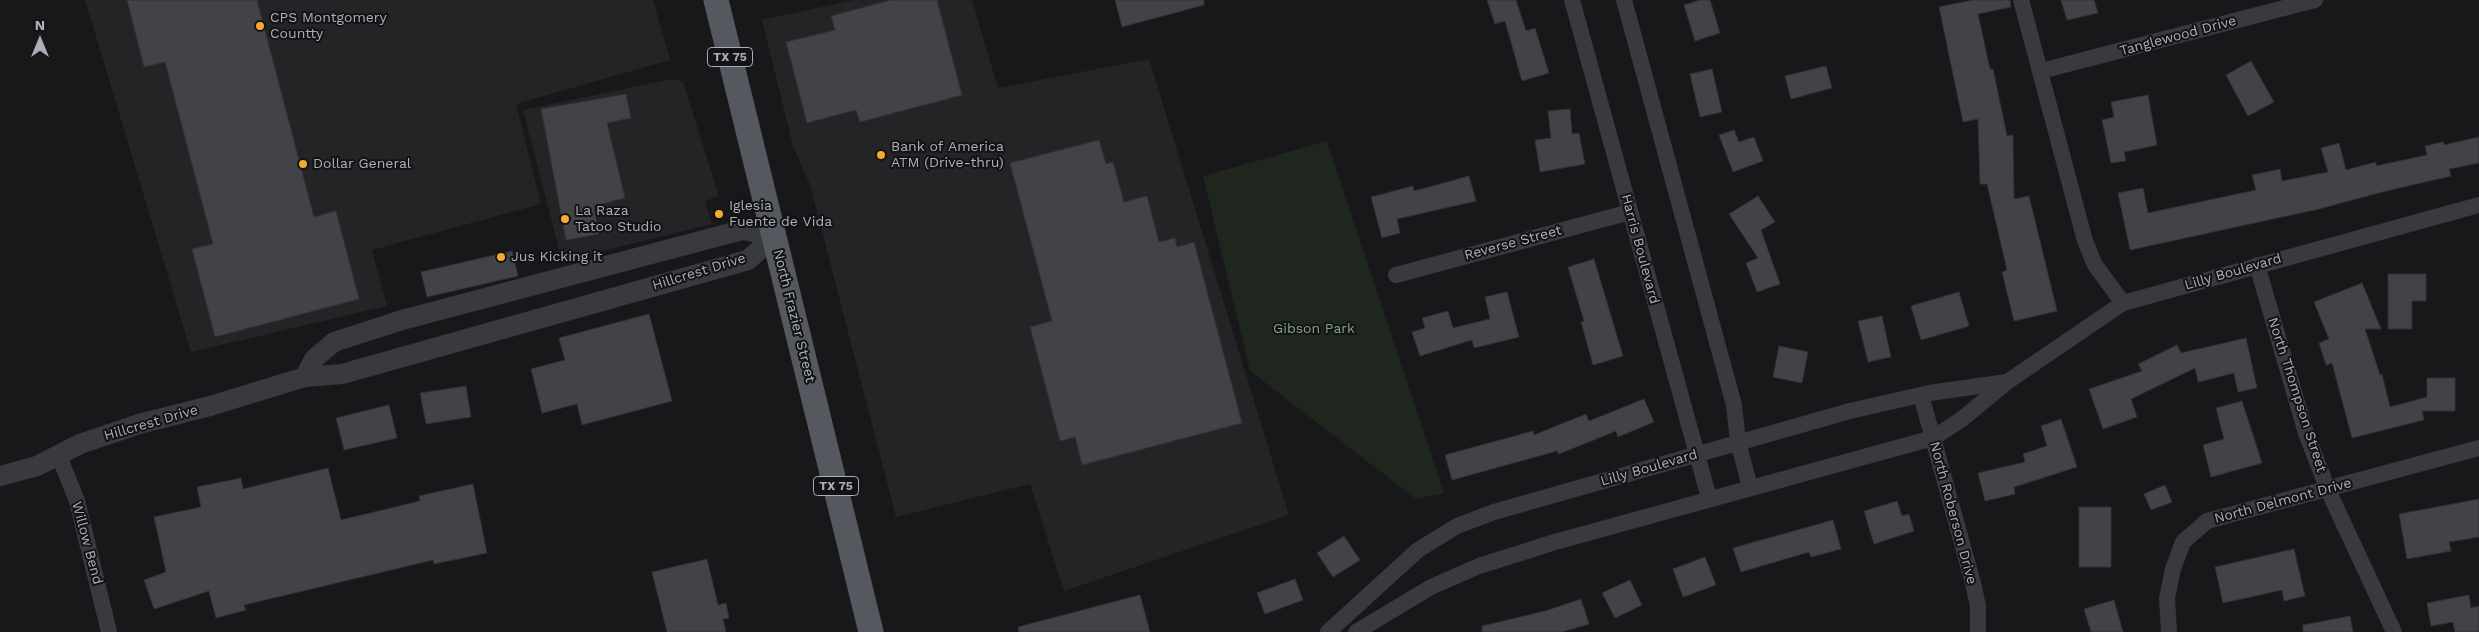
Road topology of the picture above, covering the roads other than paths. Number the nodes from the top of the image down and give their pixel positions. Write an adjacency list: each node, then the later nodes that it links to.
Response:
1 (716, 0): 9 (main road, North Frazier Street / TX 75)
2 (1572, 0): 8 (street, Harris Boulevard)
3 (1624, 0): 17 (street)
4 (2021, 0): 6 (street)
5 (2315, 0): 6 (street, Tanglewood Drive)
6 (2041, 71): 12 (street)
7 (2479, 205): 10 (street, Lilly Boulevard)
8 (1630, 212): 11 (street, Reverse Street); 19 (street, Harris Boulevard)
9 (775, 236): 13 (street, Hillcrest Drive); 13 (street, Hillcrest Drive); 26 (main road, North Frazier Street / TX 75)
10 (2257, 265): 12 (street, Lilly Boulevard); 23 (street, North Thompson Street)
11 (1396, 275)
12 (2122, 303): 14 (street, Lilly Boulevard)
13 (305, 377): 20 (street, Hillcrest Drive)
14 (2007, 382): 15 (street, Lilly Boulevard); 16 (street, Lilly Boulevard)
15 (1921, 395): 16 (street, North Roberson Drive); 17 (street, Lilly Boulevard)
16 (1933, 438): 22 (street, Lilly Boulevard); 29 (street, North Roberson Drive)
17 (1738, 442): 19 (street, Lilly Boulevard); 22 (street)
18 (2479, 448): 23 (street, North Delmont Drive)
19 (1697, 454): 24 (street, Harris Boulevard); 27 (street, Lilly Boulevard)
20 (59, 456): 21 (street, Hillcrest Drive); 25 (street, Willow Bend)
21 (0, 476)
22 (1750, 487): 24 (street, Lilly Boulevard)
23 (2328, 490): 30 (street, North Delmont Drive); 31 (street, North Thompson Street)
24 (1709, 498): 28 (street, Lilly Boulevard)
25 (109, 632)
26 (871, 632)
27 (1328, 632)
28 (1356, 632)
29 (1978, 632)
30 (2169, 632)
31 (2394, 632)

